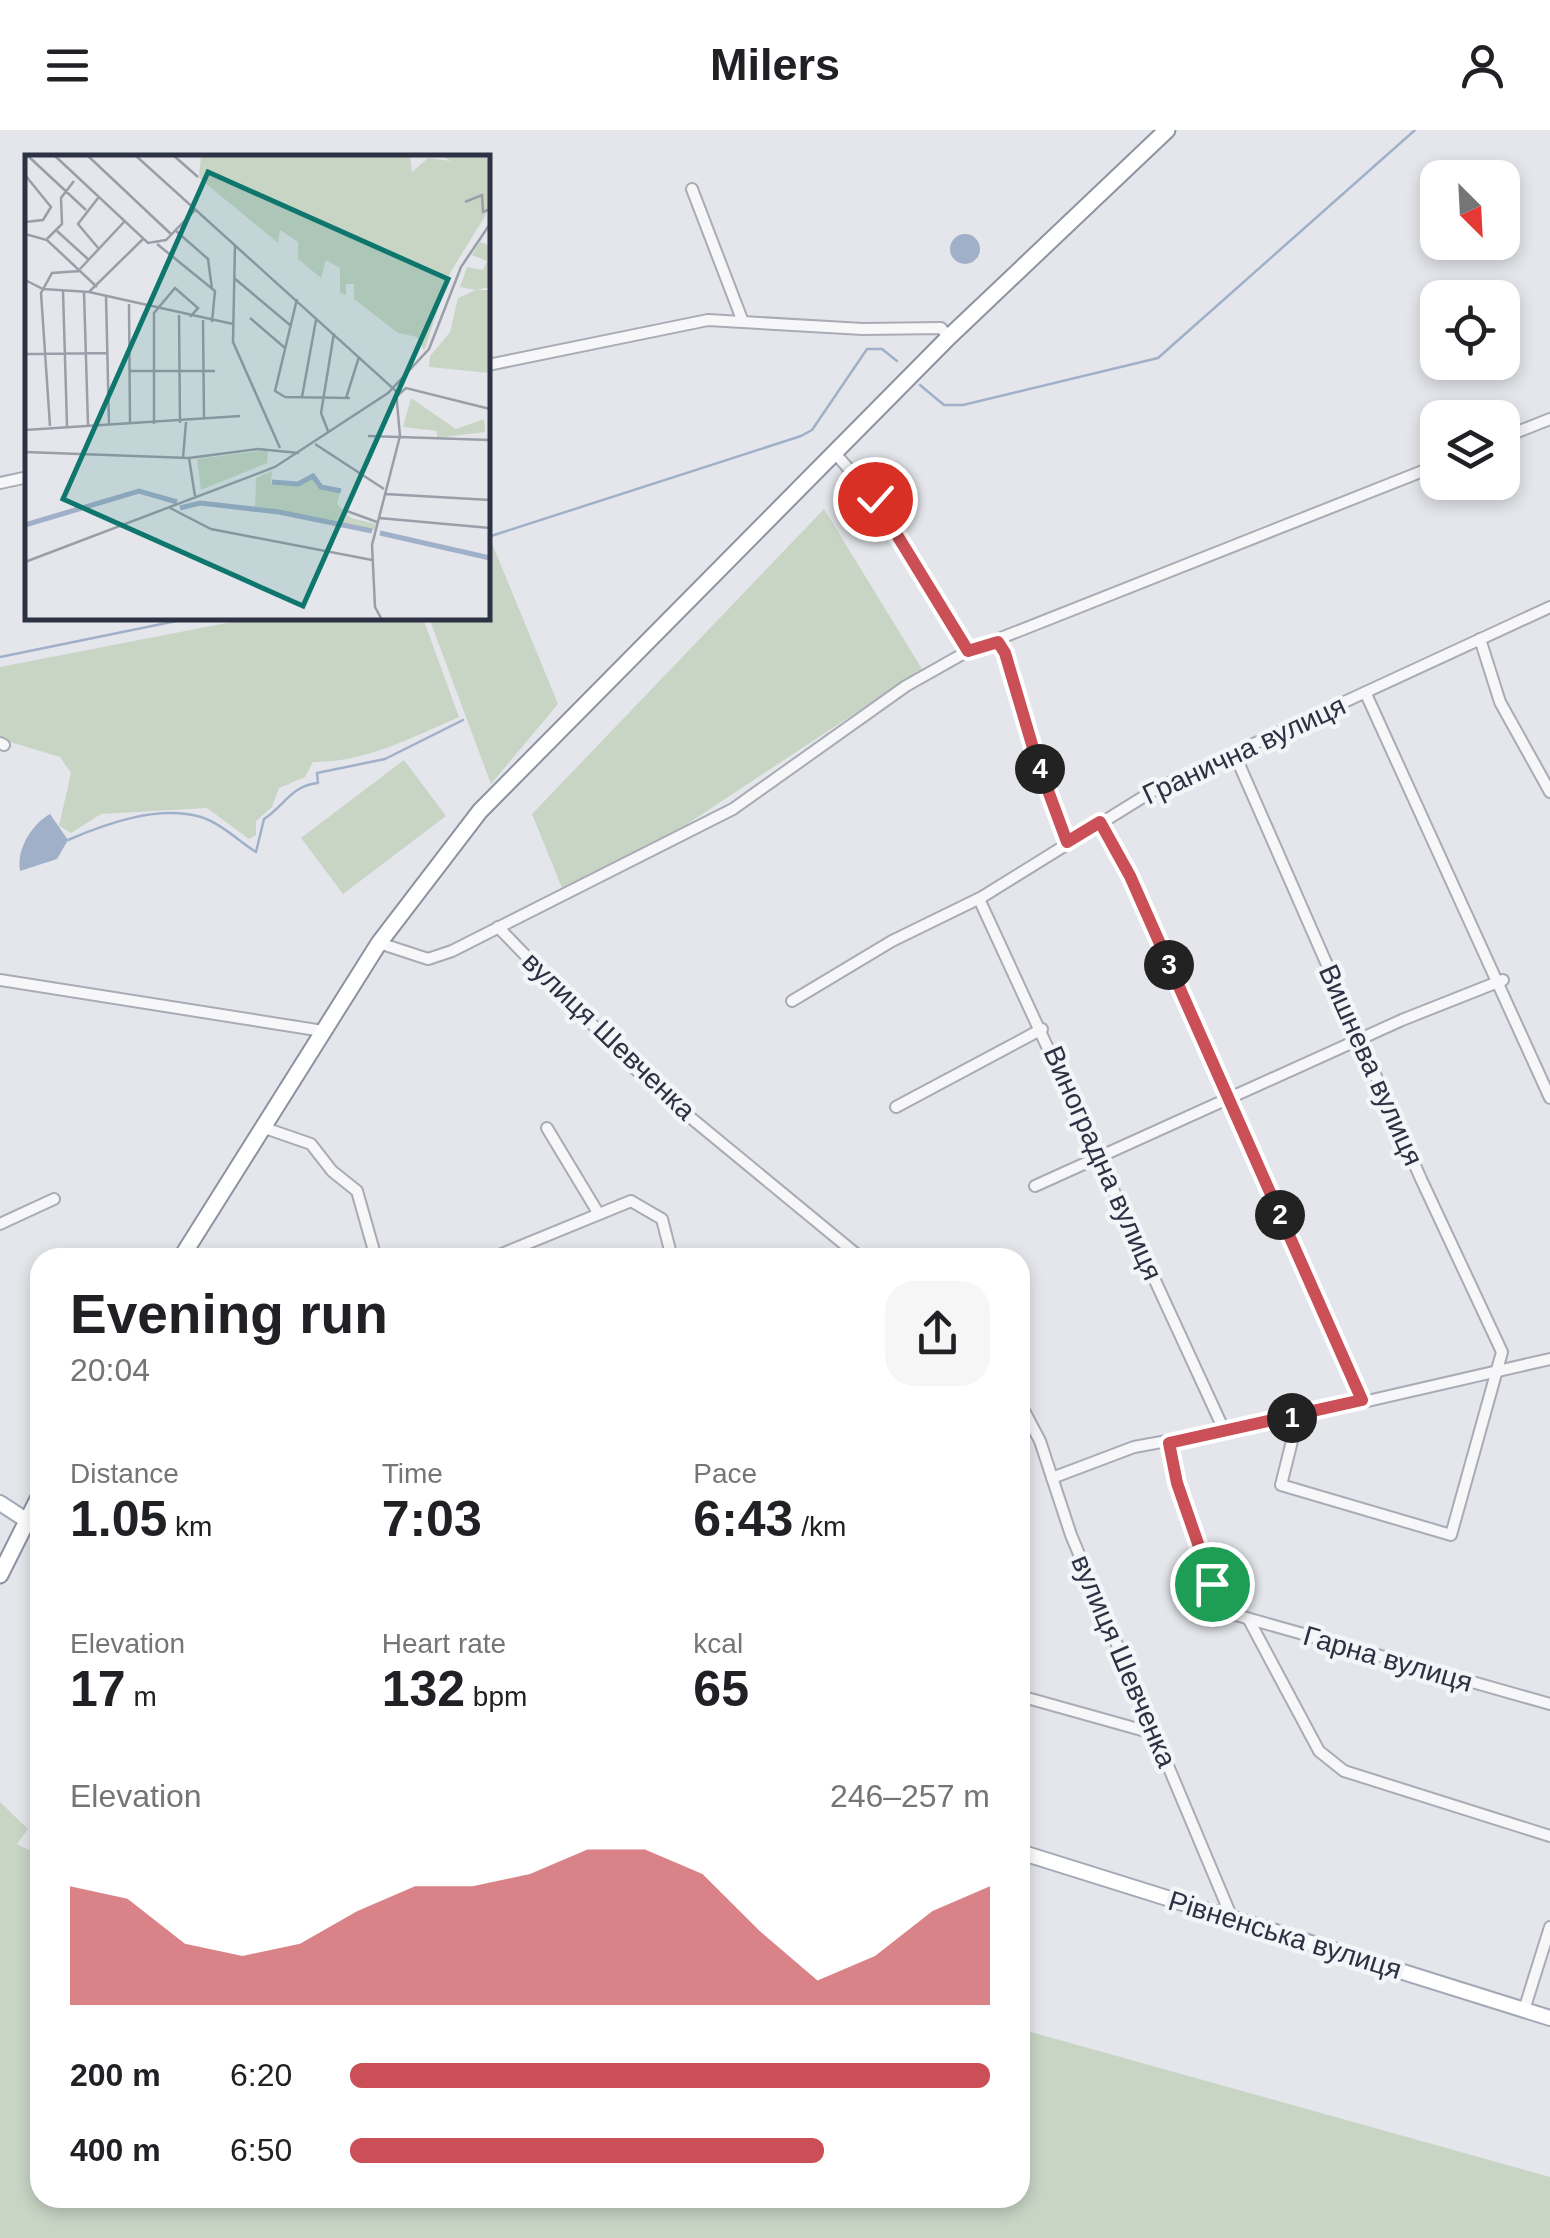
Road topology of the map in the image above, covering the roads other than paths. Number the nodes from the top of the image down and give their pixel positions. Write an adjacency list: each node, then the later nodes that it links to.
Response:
1 (1167, 130): 4 (highway)
2 (692, 188): 3 (street)
3 (743, 322): 4 (street); 5 (street)
4 (949, 337): 8 (highway)
5 (490, 364)
6 (1550, 419): 7 (street)
7 (1520, 431)
8 (834, 452): 15 (street); 23 (highway)
9 (1420, 472): 14 (street)
10 (25, 478): 11 (street)
11 (0, 483)
12 (1550, 606): 13 (street, Гранична вулиця)
13 (1480, 639): 16 (street, Гранична вулиця); 18 (street)
14 (998, 642): 15 (street); 20 (street)
15 (968, 651): 22 (street)
16 (1366, 694): 17 (street, Гранична вулиця); 25 (street)
17 (1236, 755): 19 (street, Гранична вулиця); 29 (street, Вишнева вулиця)
18 (1550, 792)
19 (1100, 822): 20 (street, Гранична вулиця); 31 (street)
20 (1067, 842): 21 (street, Гранична вулиця)
21 (979, 899): 26 (street, Гранична вулиця); 27 (street, Виноградна вулиця)
22 (498, 927): 23 (street); 44 (street, вулиця Шевченка)
23 (380, 943): 28 (highway)
24 (0, 980): 28 (street)
25 (1500, 981): 29 (street); 30 (street)
26 (792, 1001)
27 (1042, 1028): 32 (street); 35 (street, Виноградна вулиця)
28 (323, 1031): 33 (highway)
29 (1360, 1042): 31 (street); 46 (street, Вишнева вулиця)
30 (1550, 1098)
31 (1227, 1101): 35 (street); 47 (street)
32 (896, 1107)
33 (262, 1127): 40 (highway); 41 (street)
34 (547, 1128): 38 (street)
35 (1100, 1157): 36 (street); 50 (street, Виноградна вулиця)
36 (1035, 1186)
37 (54, 1199): 39 (street)
38 (597, 1211): 42 (street); 43 (street)
39 (0, 1224)
40 (187, 1248)
41 (373, 1248)
42 (517, 1248)
43 (669, 1248)
44 (849, 1248)
45 (1550, 1359): 46 (street)
46 (1495, 1372): 47 (street); 48 (street, Вишнева вулиця)
47 (1362, 1400): 48 (street)
48 (1298, 1417): 50 (street)
49 (1030, 1427): 52 (street, вулиця Шевченка)
50 (1224, 1430): 51 (street)
51 (1169, 1443): 52 (street); 57 (street, Гарна вулиця)
52 (1052, 1478): 60 (street, вулиця Шевченка)
53 (0, 1503): 54 (main road)
54 (30, 1524)
55 (30, 1528): 56 (highway)
56 (0, 1576)
57 (1250, 1620): 59 (street, Гарна вулиця); 61 (street)
58 (1030, 1699): 60 (street)
59 (1550, 1704)
60 (1156, 1734): 63 (street, вулиця Шевченка)
61 (1550, 1836)
62 (1030, 1855): 63 (main road, Рівненська вулиця)
63 (1232, 1918): 65 (main road, Рівненська вулиця)
64 (1550, 1927): 65 (street)
65 (1524, 2010): 66 (main road, Рівненська вулиця)
66 (1550, 2018)

